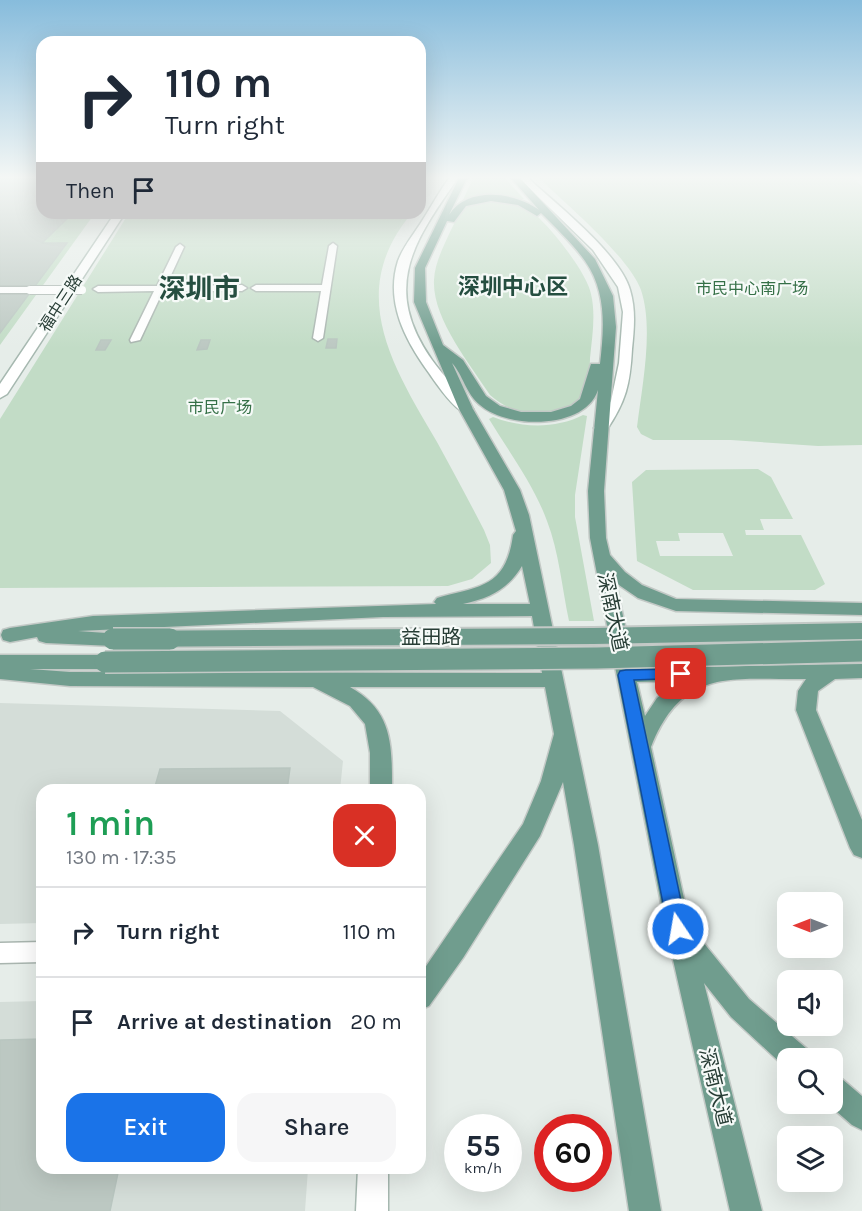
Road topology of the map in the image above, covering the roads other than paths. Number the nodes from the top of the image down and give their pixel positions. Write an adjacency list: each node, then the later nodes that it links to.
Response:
1 (94, 235): 22 (main road, 福中三路)
2 (106, 235): 23 (main road, 福中三路)
3 (419, 235): 24 (main road)
4 (435, 235): 10 (main road)
5 (438, 235): 10 (main road)
6 (566, 235): 9 (main road)
7 (568, 235): 9 (main road, 深南大道)
8 (583, 235): 25 (main road)
9 (570, 237): 21 (main road, 深南大道)
10 (431, 242): 20 (main road)
11 (333, 246): 13 (street)
12 (180, 247): 14 (street)
13 (326, 288): 14 (street); 18 (street)
14 (159, 289): 17 (street); 19 (street)
15 (0, 290): 16 (street, bridge)
16 (82, 290)
17 (98, 290)
18 (318, 338)
19 (135, 340)
20 (437, 344): 21 (main road); 24 (main road)
21 (606, 354): 25 (main road, 深南大道)
22 (0, 372)
23 (0, 394)
24 (466, 409): 26 (main road)
25 (601, 428): 27 (main road, 深南大道)
26 (521, 515): 29 (main road); 30 (main road)
27 (601, 555): 28 (main road); 39 (main road, 深南大道)
28 (862, 609)
29 (542, 610): 30 (main road); 41 (main road)
30 (383, 611): 32 (main road)
31 (862, 631): 32 (main road, 益田路, bridge)
32 (5, 635)
33 (862, 651): 34 (main road, 益田路, bridge)
34 (0, 662)
35 (862, 671): 37 (main road)
36 (0, 672): 40 (main road)
37 (831, 672): 38 (main road); 45 (main road)
38 (723, 674): 39 (main road); 43 (main road)
39 (626, 675): 43 (main road, 深南大道)
40 (299, 680): 41 (main road); 44 (main road)
41 (554, 680): 42 (main road)
42 (563, 730): 49 (main road); 55 (main road)
43 (641, 748): 46 (main road, 深南大道)
44 (381, 784)
45 (862, 848)
46 (678, 929): 50 (main road); 56 (main road, 深南大道)
47 (36, 952): 48 (street)
48 (0, 953)
49 (426, 989)
50 (784, 1048)
51 (843, 1099): 52 (main road)
52 (862, 1115)
53 (373, 1174): 54 (main road)
54 (372, 1211)
55 (645, 1211)
56 (746, 1211)

